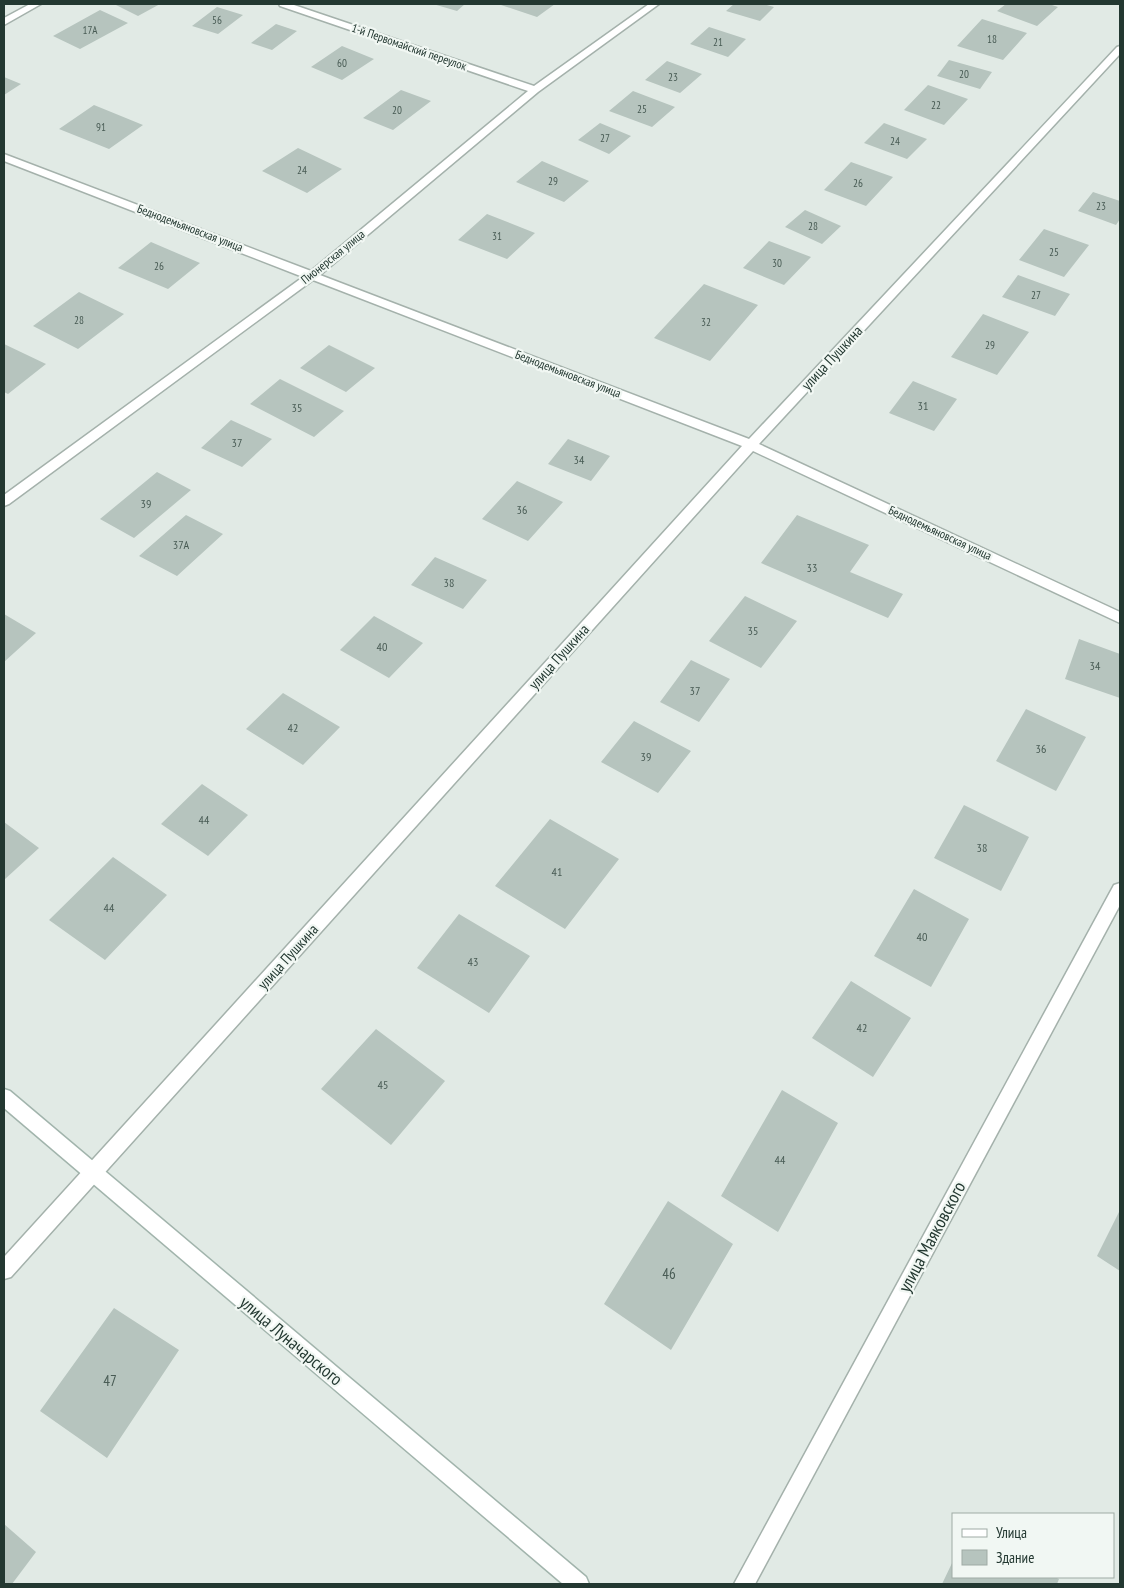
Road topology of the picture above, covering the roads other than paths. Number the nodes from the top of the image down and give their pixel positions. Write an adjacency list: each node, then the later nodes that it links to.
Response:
1 (36, 4): 4 (street)
2 (283, 4): 6 (street, 1-й Первомайский переулок)
3 (656, 4): 6 (street, Пионерская улица)
4 (4, 22)
5 (1120, 49): 9 (street, улица Пушкина)
6 (535, 90): 8 (street, Пионерская улица)
7 (4, 157): 8 (street, Беднодемьяновская улица)
8 (313, 275): 9 (street, Беднодемьяновская улица); 10 (street, Пионерская улица)
9 (751, 445): 11 (street, Беднодемьяновская улица); 14 (street, улица Пушкина)
10 (4, 501)
11 (1120, 618)
12 (1120, 890): 17 (street, улица Маяковского)
13 (4, 1097): 14 (street, улица Луначарского)
14 (92, 1174): 15 (street, улица Пушкина); 16 (street, улица Луначарского)
15 (4, 1270)
16 (579, 1584)
17 (744, 1584)

